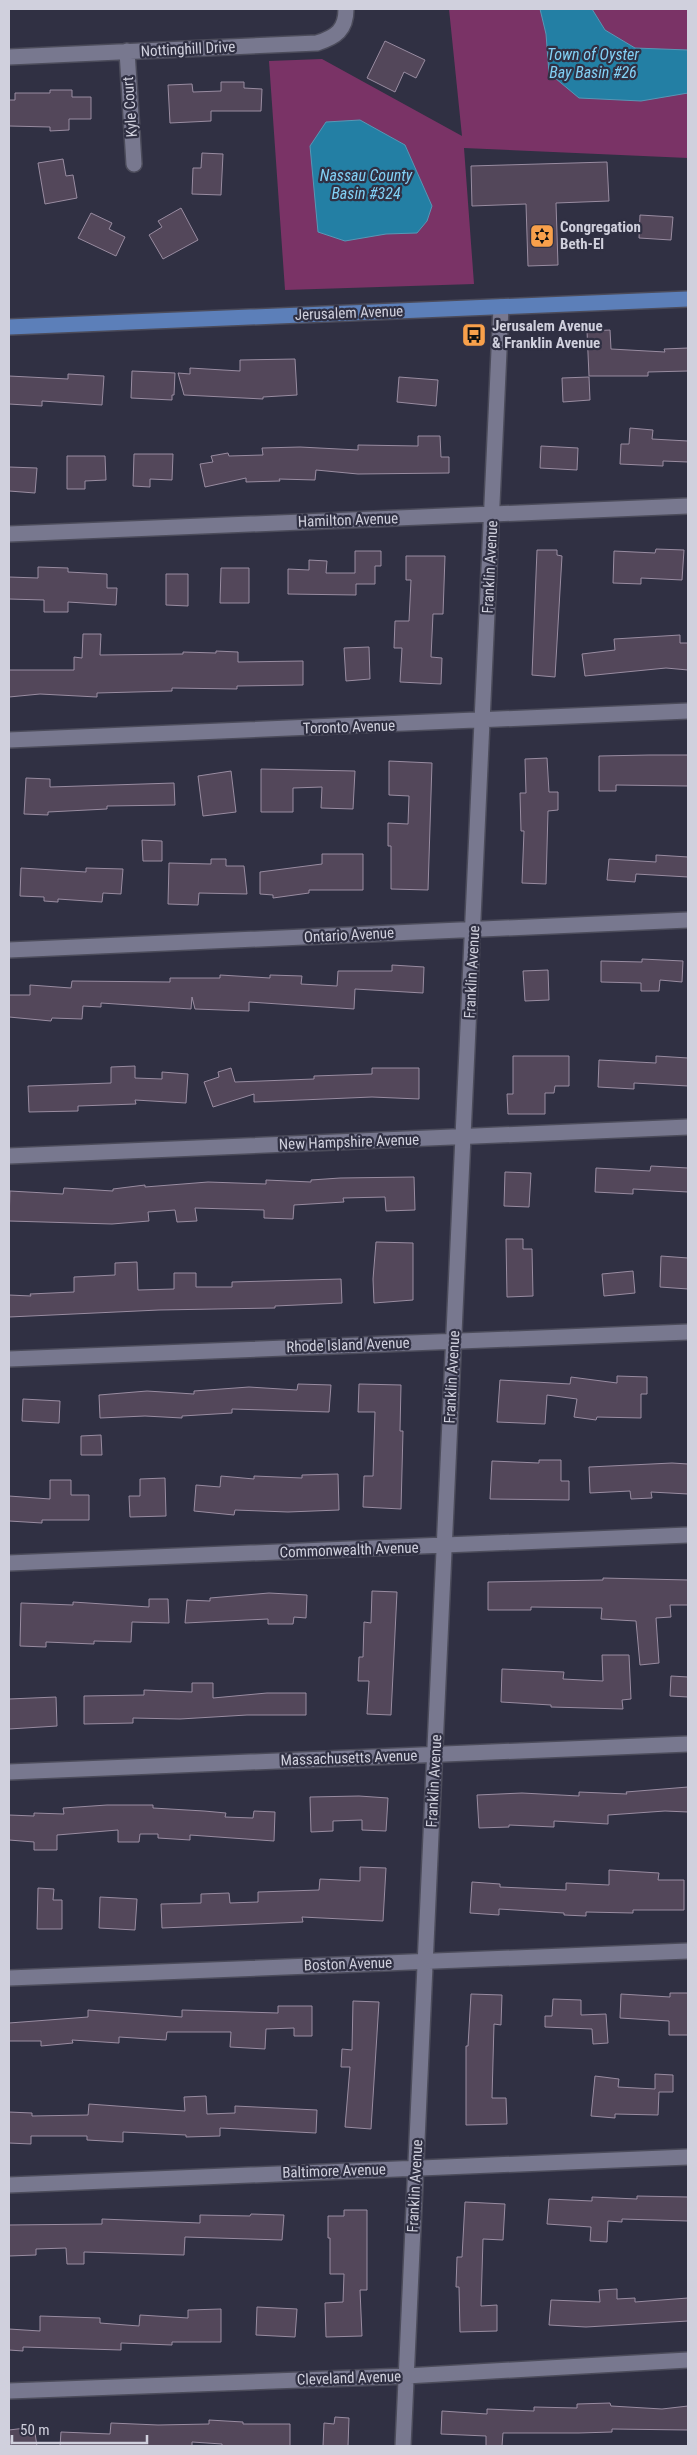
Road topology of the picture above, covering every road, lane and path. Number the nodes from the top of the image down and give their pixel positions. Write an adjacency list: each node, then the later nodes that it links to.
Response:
1 (346, 9): 2 (street, Nottinghill Drive)
2 (127, 51): 3 (street, Nottinghill Drive); 4 (street, Kyle Court)
3 (9, 57)
4 (134, 164)
5 (688, 299): 6 (main road, Jerusalem Avenue)
6 (502, 307): 7 (main road, Jerusalem Avenue); 9 (street, Franklin Avenue)
7 (9, 326)
8 (688, 506): 9 (street, Hamilton Avenue)
9 (492, 514): 10 (street, Hamilton Avenue); 12 (street, Franklin Avenue)
10 (9, 534)
11 (688, 712): 12 (street, Toronto Avenue)
12 (483, 721): 13 (street, Toronto Avenue); 15 (street, Franklin Avenue)
13 (9, 740)
14 (688, 920): 15 (street, Ontario Avenue)
15 (474, 929): 16 (street, Ontario Avenue); 18 (street, Franklin Avenue)
16 (9, 950)
17 (688, 1127): 18 (street, New Hampshire Avenue)
18 (464, 1137): 19 (street, New Hampshire Avenue); 21 (street, Franklin Avenue)
19 (9, 1156)
20 (688, 1332): 21 (street, Rhode Island Avenue)
21 (454, 1341): 22 (street, Rhode Island Avenue); 24 (street, Franklin Avenue)
22 (9, 1359)
23 (688, 1535): 24 (street, Commonwealth Avenue)
24 (444, 1547): 25 (street, Commonwealth Avenue); 27 (street, Franklin Avenue)
25 (9, 1563)
26 (688, 1744): 27 (street, Massachusetts Avenue)
27 (435, 1755): 28 (street, Massachusetts Avenue); 30 (street, Franklin Avenue)
28 (9, 1772)
29 (688, 1951): 30 (street, Boston Avenue)
30 (425, 1961): 31 (street, Boston Avenue); 33 (street, Franklin Avenue)
31 (9, 1978)
32 (688, 2157): 33 (street, Baltimore Avenue)
33 (416, 2168): 34 (street, Baltimore Avenue); 36 (street, Franklin Avenue)
34 (9, 2184)
35 (688, 2360): 36 (street, Cleveland Avenue)
36 (406, 2376): 37 (street, Cleveland Avenue); 38 (street, Franklin Avenue)
37 (9, 2391)
38 (403, 2446)

